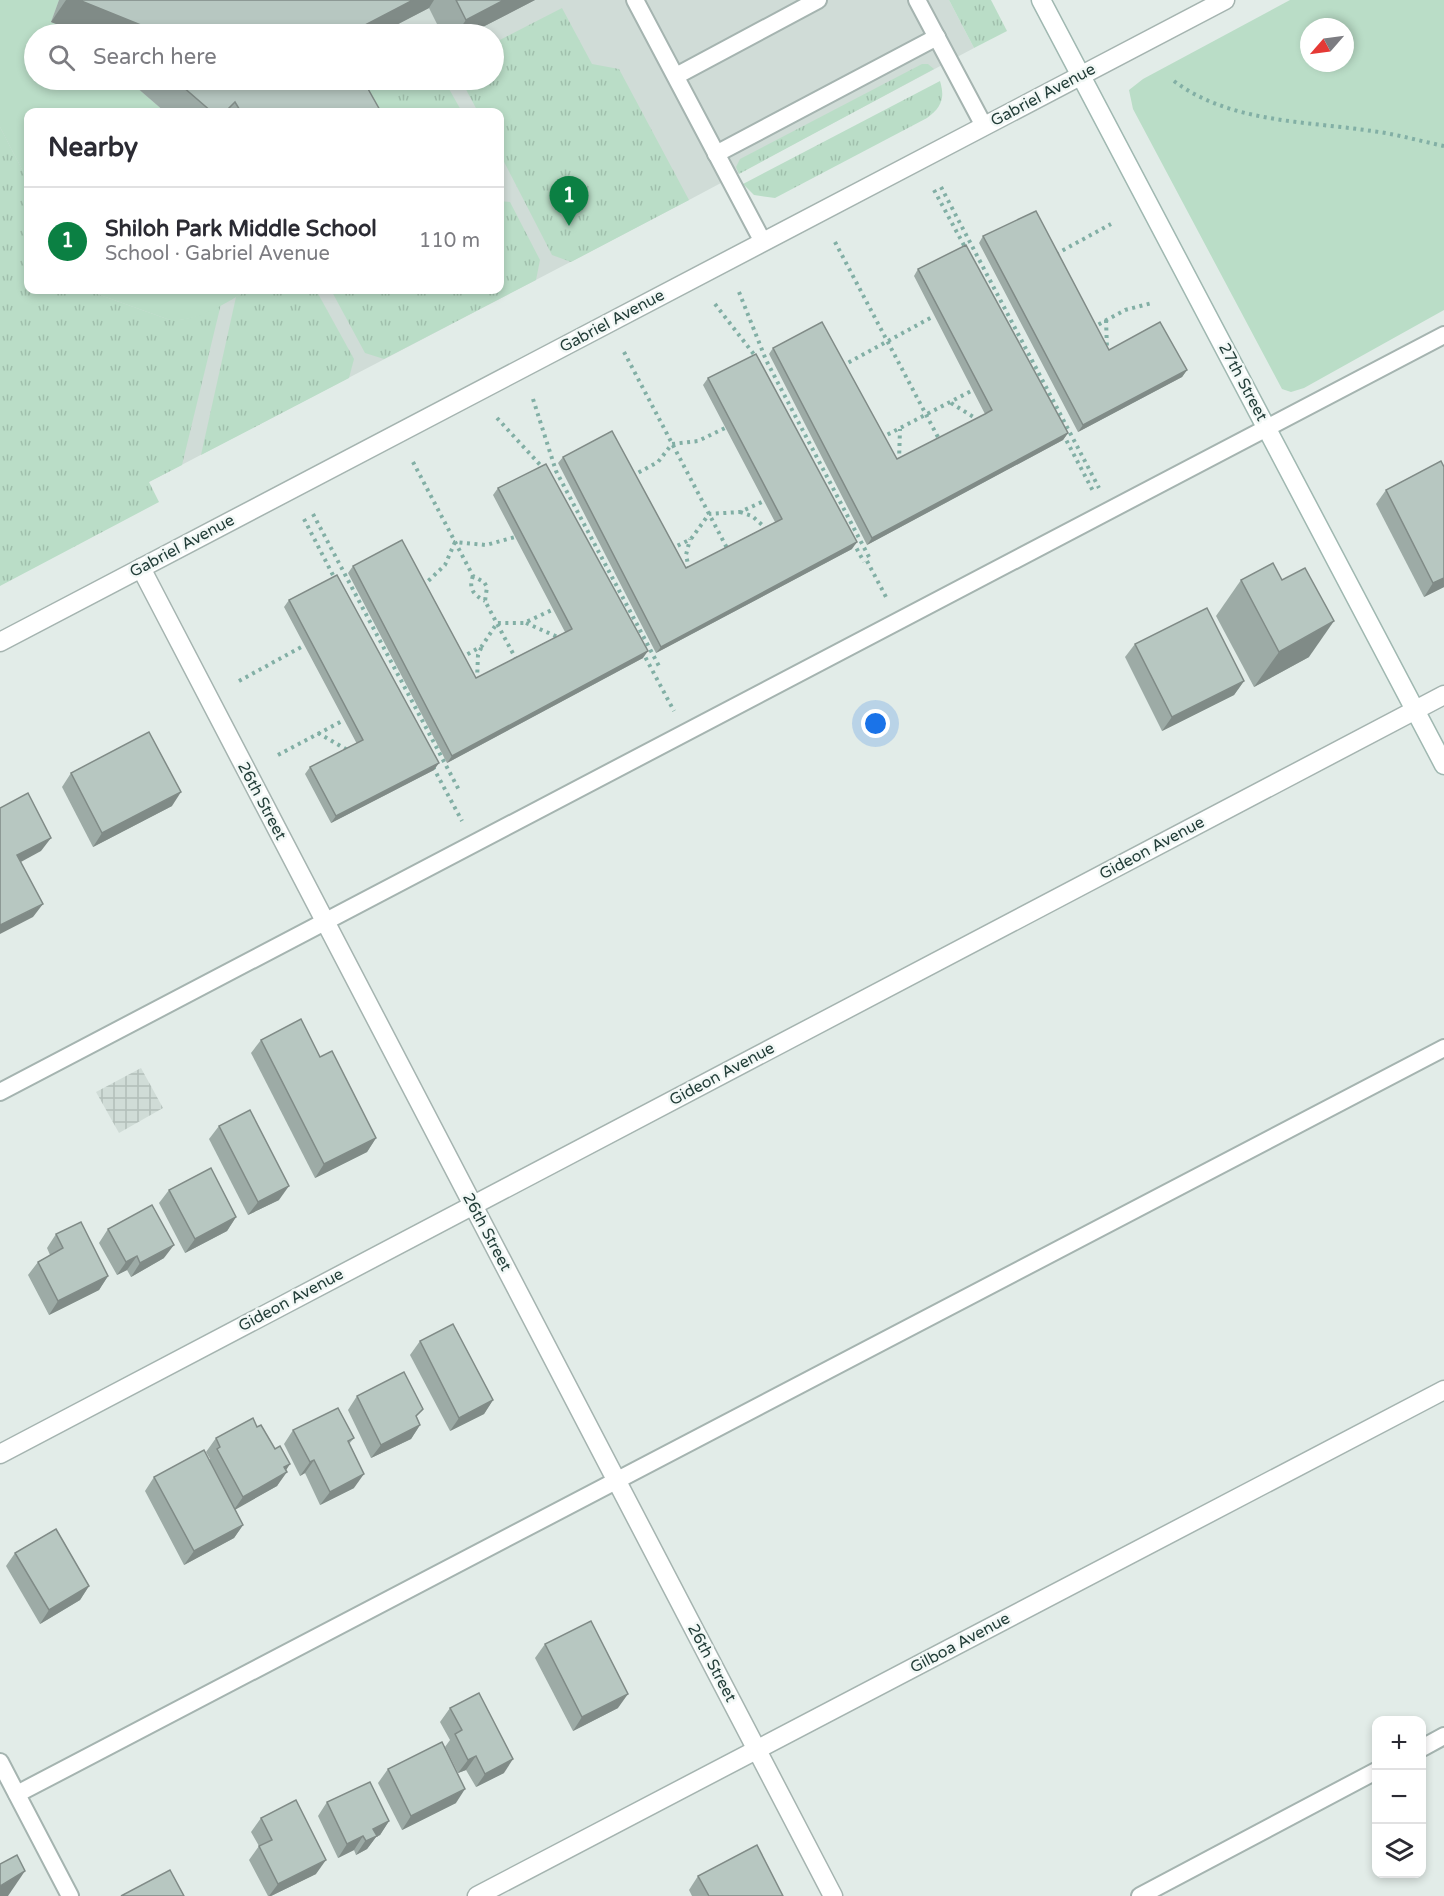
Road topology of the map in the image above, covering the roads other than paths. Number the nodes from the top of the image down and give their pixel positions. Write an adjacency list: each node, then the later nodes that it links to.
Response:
1 (635, 0): 8 (lane)
2 (818, 0): 8 (lane)
3 (917, 0): 6 (lane)
4 (1041, 0): 7 (street, 27th Street)
5 (1225, 0): 7 (street, Gabriel Avenue)
6 (937, 37): 9 (lane); 10 (lane)
7 (1082, 75): 9 (street, Gabriel Avenue); 13 (street, 27th Street)
8 (676, 76): 10 (lane)
9 (984, 126): 11 (street, Gabriel Avenue)
10 (716, 154): 11 (lane)
11 (764, 242): 14 (street, Gabriel Avenue)
12 (1444, 335): 13 (lane)
13 (1267, 427): 17 (street, 27th Street); 19 (lane)
14 (141, 568): 15 (street, Gabriel Avenue); 19 (street, 26th Street)
15 (0, 642)
16 (1444, 695): 17 (street, Gideon Avenue)
17 (1415, 710): 18 (street, 27th Street); 22 (street, Gideon Avenue)
18 (1444, 765)
19 (325, 923): 21 (lane); 22 (street, 26th Street)
20 (1444, 1048): 25 (lane)
21 (0, 1092)
22 (472, 1205): 24 (street, Gideon Avenue); 25 (street, 26th Street)
23 (1444, 1390): 28 (street, Gilboa Avenue)
24 (0, 1454)
25 (616, 1480): 28 (street, 26th Street); 31 (lane)
26 (1444, 1736): 27 (lane)
27 (1426, 1746)
28 (757, 1749): 33 (street, Gilboa Avenue); 34 (street, 26th Street)
29 (0, 1762): 31 (lane)
30 (1372, 1775): 35 (lane)
31 (16, 1794): 32 (lane)
32 (70, 1896)
33 (477, 1896)
34 (833, 1896)
35 (1140, 1896)

